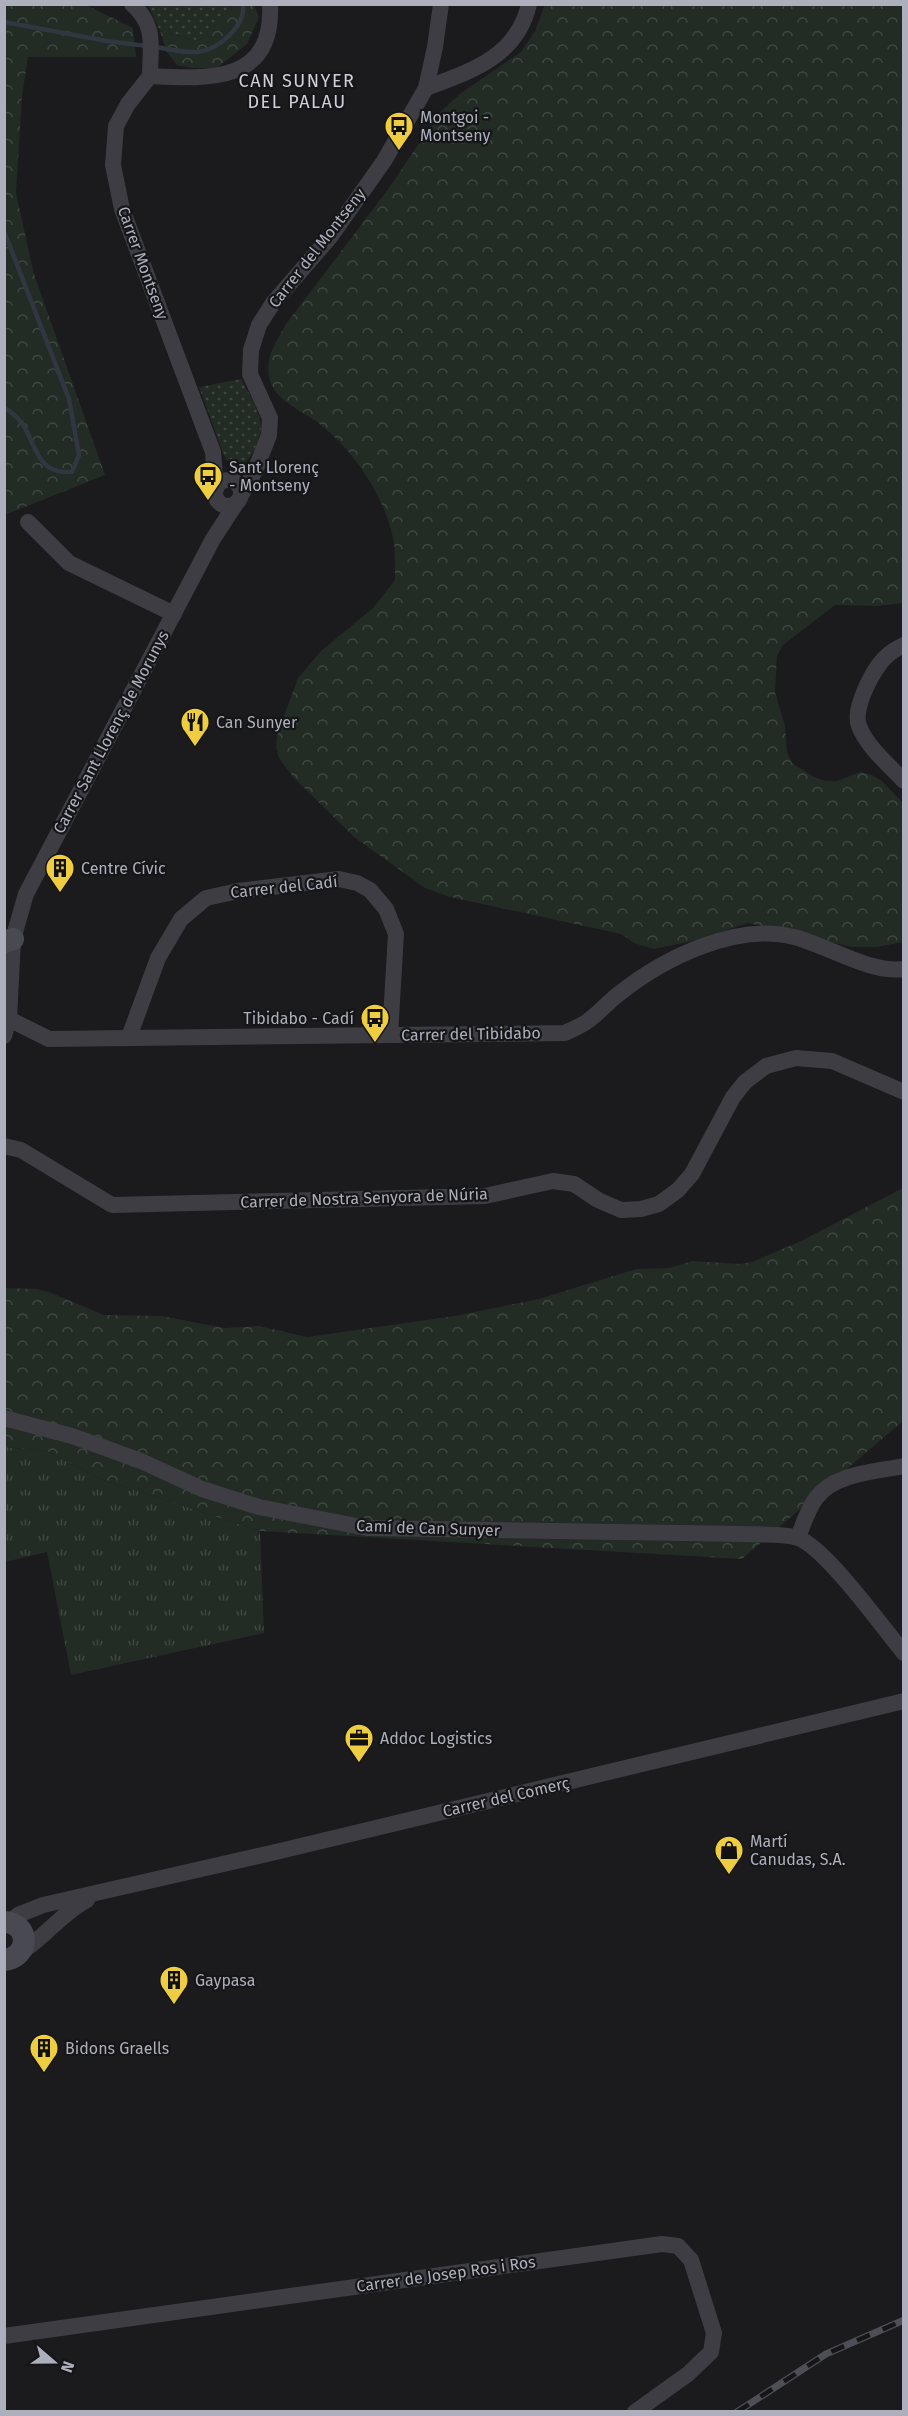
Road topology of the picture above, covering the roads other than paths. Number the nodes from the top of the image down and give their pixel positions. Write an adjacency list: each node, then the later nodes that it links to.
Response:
1 (132, 4): 5 (street)
2 (270, 4): 5 (street)
3 (441, 4): 6 (street, Carrer del Montseny)
4 (529, 4): 6 (street)
5 (150, 76): 8 (street, Carrer Montseny)
6 (426, 88): 7 (street, Carrer del Montseny)
7 (257, 462): 8 (street); 9 (street)
8 (220, 489): 9 (street); 9 (street); 11 (street, Carrer Sant Llorenç de Morunys)
9 (239, 499): 11 (street, Carrer Sant Llorenç de Morunys)
10 (28, 522): 12 (street)
11 (213, 539): 12 (street, Carrer Sant Llorenç de Morunys)
12 (174, 614): 15 (street, Carrer Sant Llorenç de Morunys)
13 (903, 645): 14 (street)
14 (903, 781)
15 (9, 941): 17 (street, Carrer Sant Llorenç de Morunys)
16 (903, 969): 19 (street, Carrer del Tibidabo)
17 (9, 1019): 18 (street, Carrer Sant Llorenç de Morunys); 20 (street, Carrer del Tibidabo)
18 (4, 1035)
19 (390, 1035): 20 (street, Carrer del Tibidabo); 20 (street, Carrer del Cadí)
20 (129, 1037)
21 (903, 1092): 22 (street, Carrer de Nostra Senyora de Núria)
22 (4, 1146)
23 (4, 1418): 25 (street, Camí de Can Sunyer)
24 (903, 1466): 25 (street)
25 (798, 1537): 26 (street)
26 (903, 1653)
27 (903, 1701): 28 (street, Carrer del Comerç)
28 (107, 1890): 29 (street, Carrer del Comerç); 30 (street, Carrer del Comerç)
29 (7, 1922): 30 (street, Carrer del Comerç)
30 (11, 1961)
31 (4, 2336): 32 (street, Carrer de Josep Ros i Ros)
32 (635, 2412)

